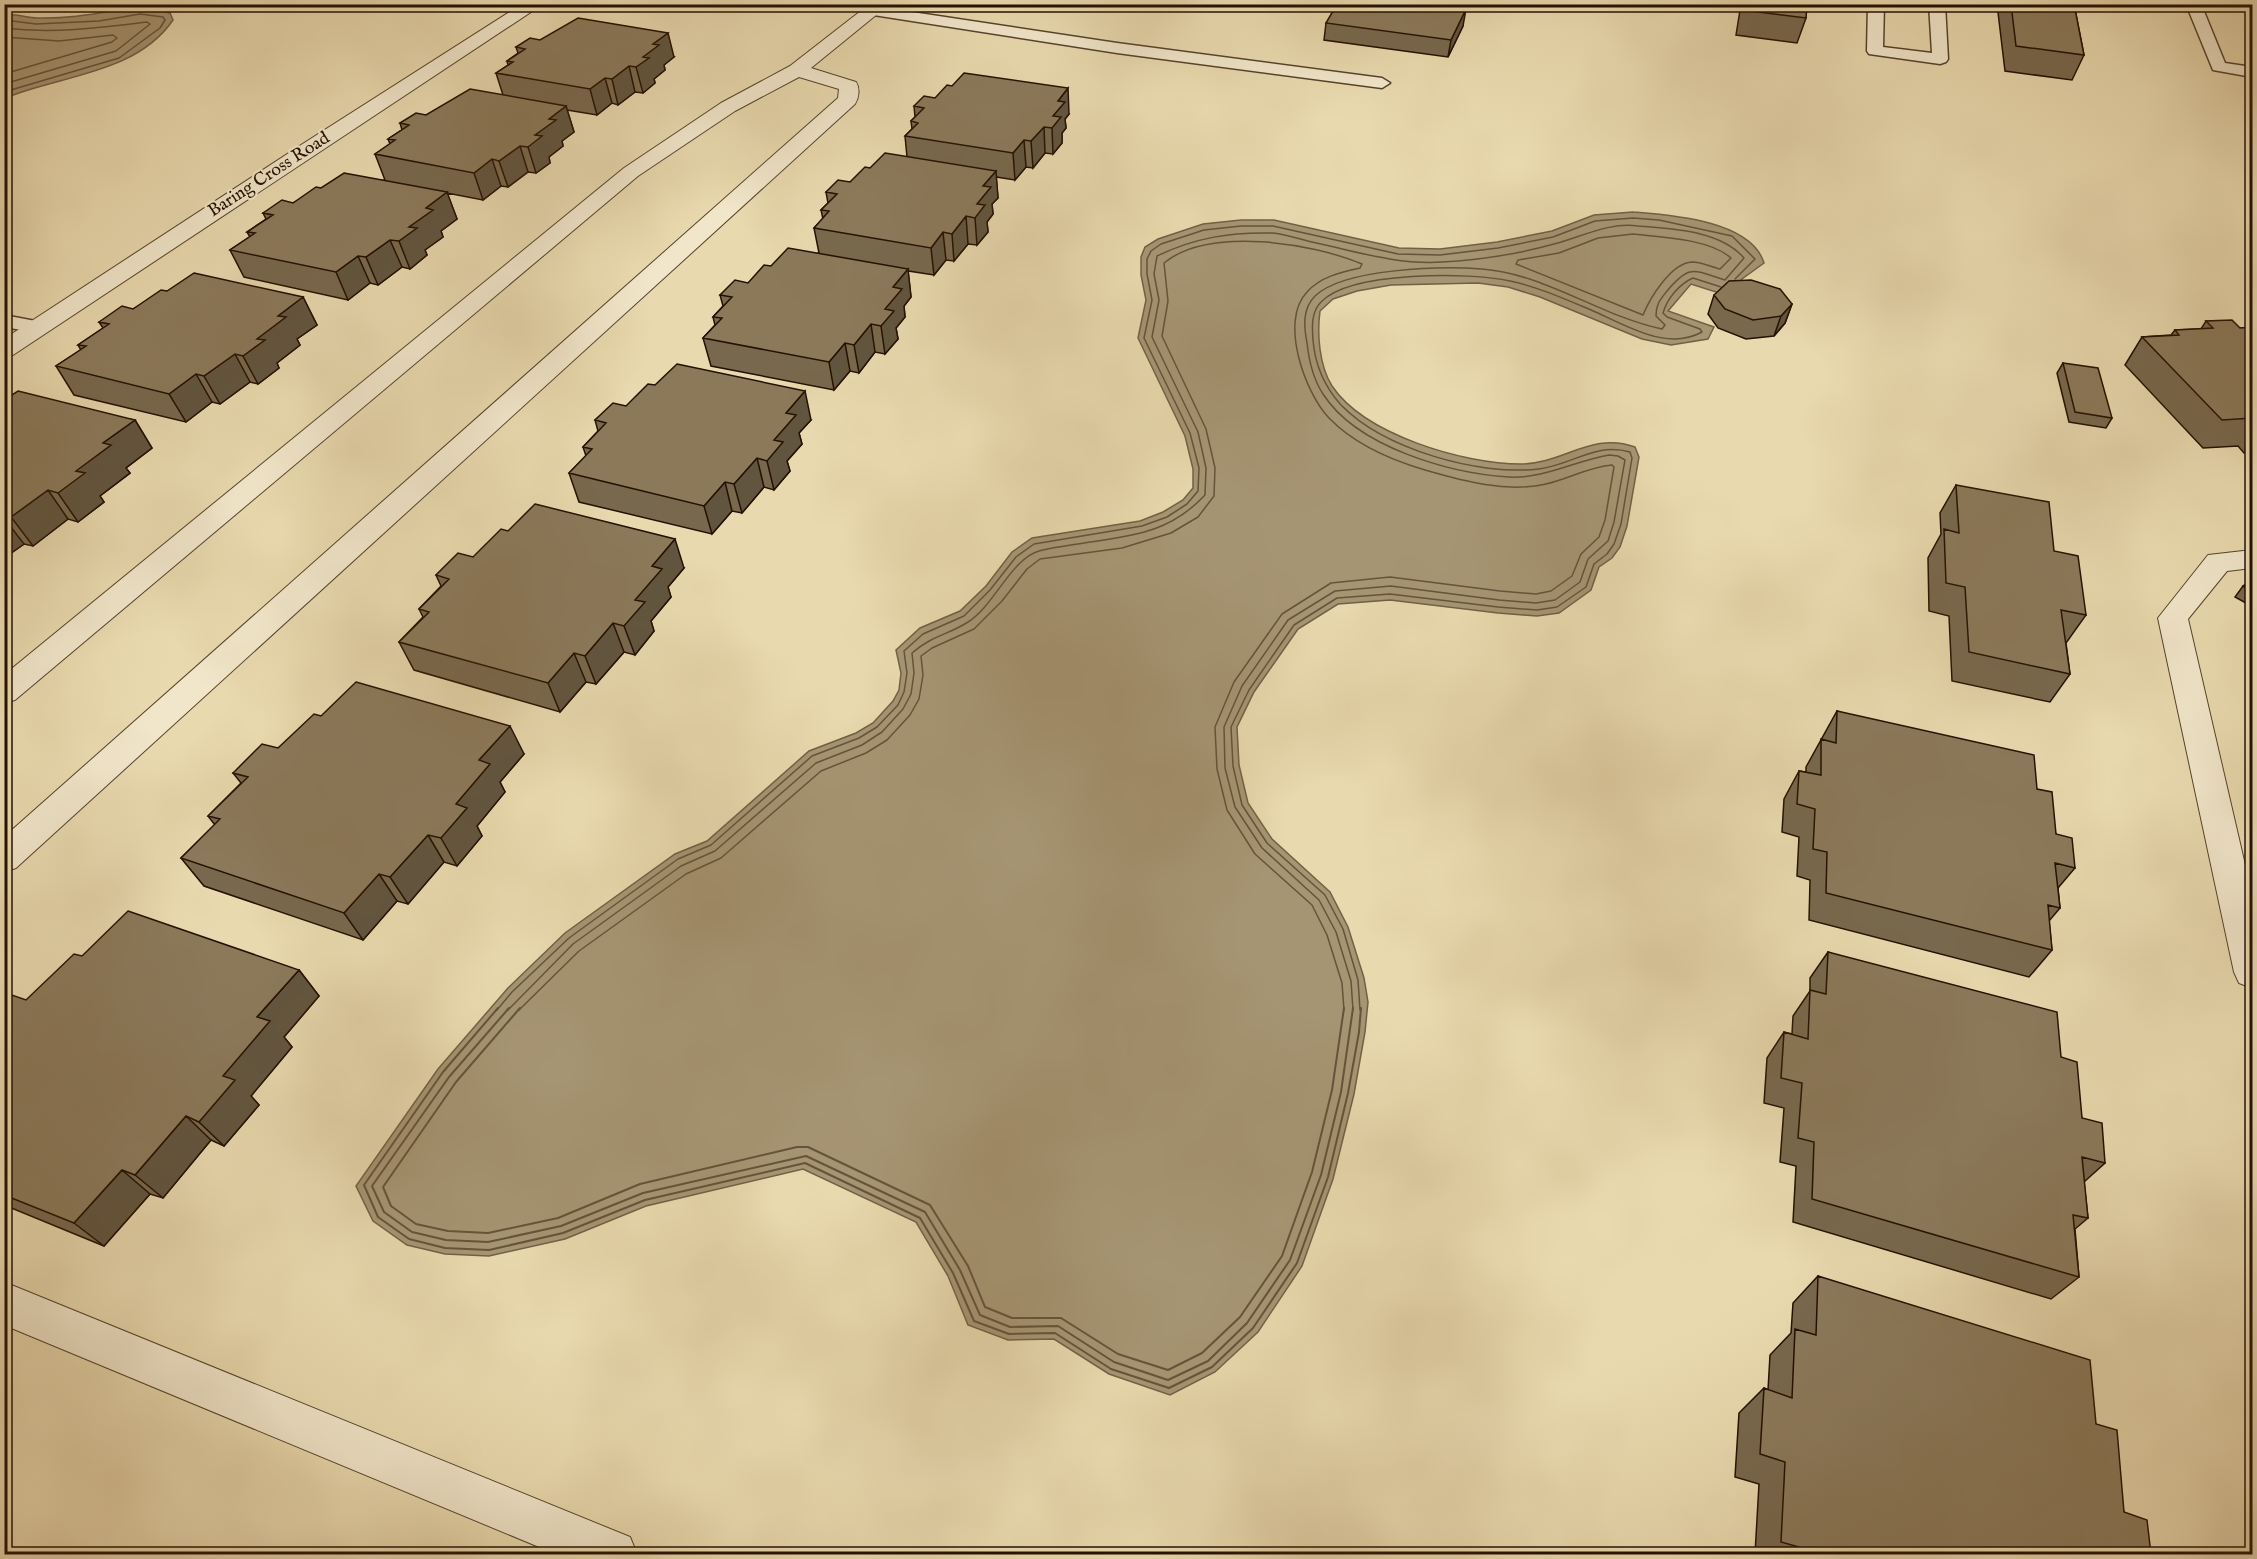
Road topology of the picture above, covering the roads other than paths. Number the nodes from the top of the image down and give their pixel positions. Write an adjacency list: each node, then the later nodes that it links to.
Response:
1 (535, 4): 10 (street, Baring Cross Road)
2 (1876, 4): 3 (lane)
3 (1936, 4)
4 (2193, 4): 7 (lane)
5 (869, 8): 6 (street); 8 (lane)
6 (797, 70): 13 (street); 14 (street)
7 (2253, 72)
8 (1382, 82)
9 (4, 321): 10 (lane)
10 (39, 327): 11 (street, Baring Cross Road)
11 (4, 350)
12 (2253, 559): 15 (street)
13 (4, 692)
14 (4, 858)
15 (2253, 972)
16 (4, 1303): 17 (street)
17 (613, 1554)

